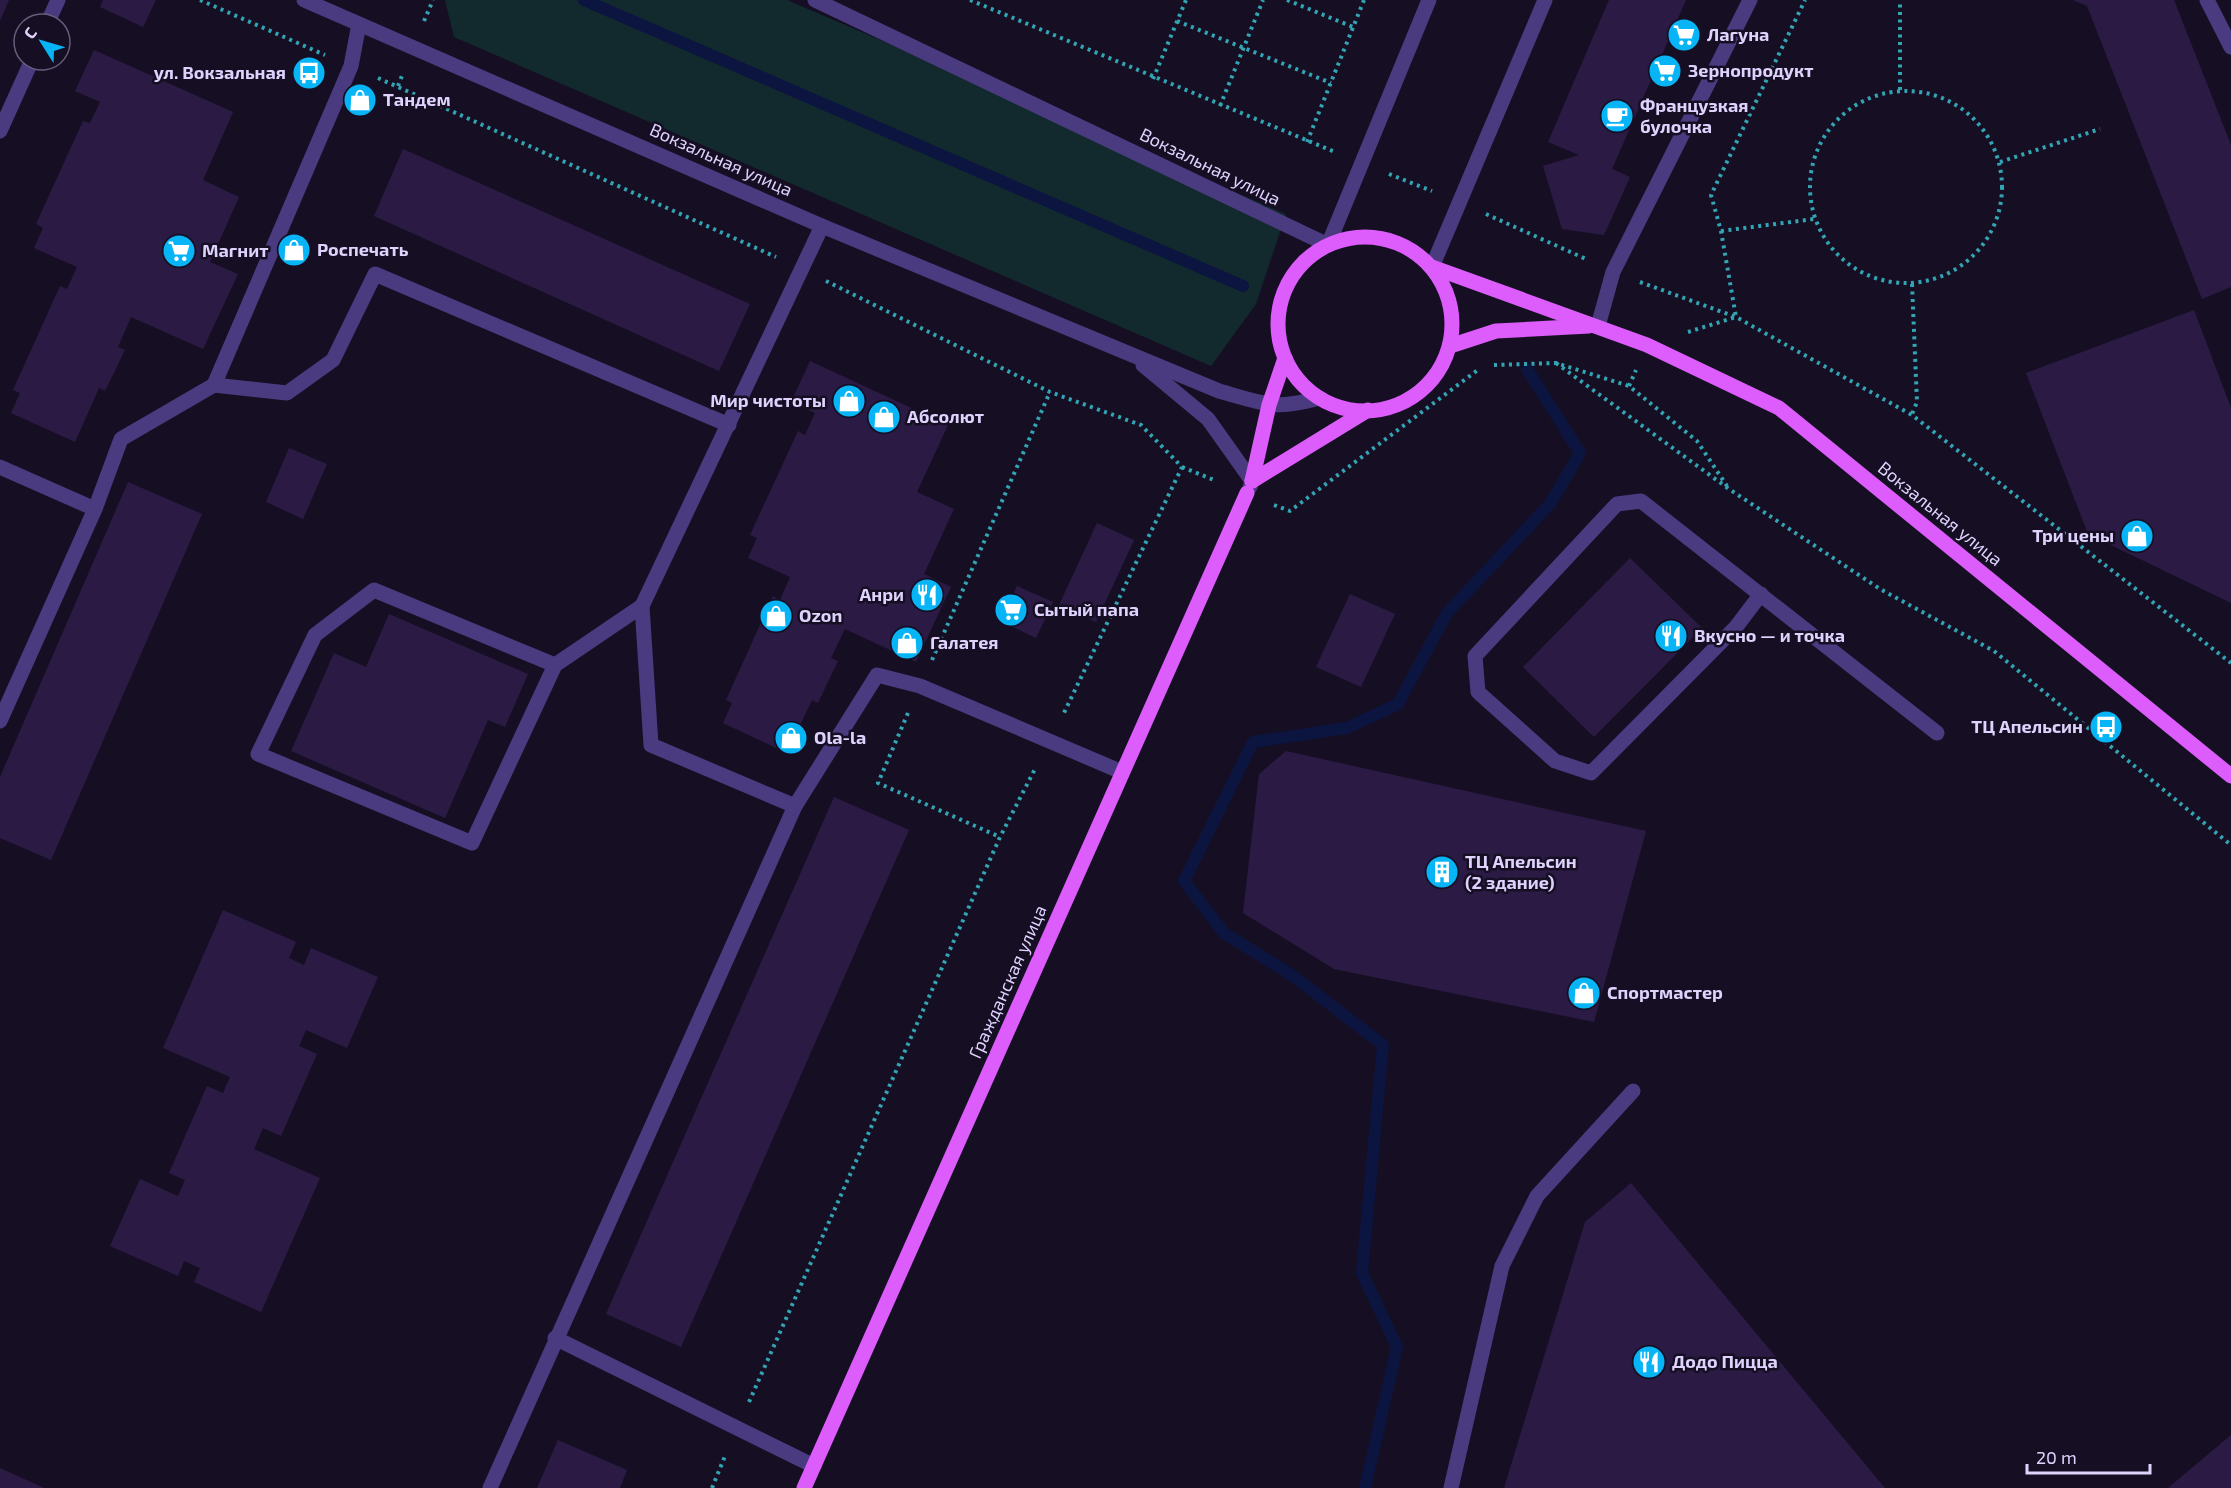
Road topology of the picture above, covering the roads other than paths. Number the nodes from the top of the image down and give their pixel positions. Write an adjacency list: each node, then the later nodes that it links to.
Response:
1 (304, 0): 7 (street, Вокзальная улица)
2 (815, 0): 13 (street, Вокзальная улица)
3 (1429, 0): 13 (street)
4 (1545, 0): 14 (street)
5 (1750, 0): 15 (street)
6 (2207, 0): 8 (street)
7 (359, 24): 12 (street, Вокзальная улица); 19 (street)
8 (2231, 47)
9 (25, 72): 10 (street)
10 (5, 107): 11 (street)
11 (0, 131)
12 (822, 226): 17 (street, Вокзальная улица); 23 (street)
13 (1328, 245): 14 (main road, Вокзальная улица); 18 (main road, Вокзальная улица)
14 (1432, 267): 15 (main road, Вокзальная улица); 16 (main road, Вокзальная улица)
15 (1598, 326): 16 (main road, Вокзальная улица); 33 (main road, Вокзальная улица)
16 (1450, 346): 22 (main road, Вокзальная улица)
17 (1124, 351): 21 (street, Вокзальная улица); 25 (street, Вокзальная улица)
18 (1285, 358): 20 (main road, Вокзальная улица); 21 (main road, Гражданская улица)
19 (214, 385): 23 (street); 26 (street)
20 (1319, 398): 21 (street, Вокзальная улица); 22 (main road, Вокзальная улица)
21 (1269, 405): 25 (main road, Гражданская улица)
22 (1368, 410): 25 (main road)
23 (729, 425): 28 (street)
24 (0, 467): 26 (street)
25 (1250, 487): 32 (main road, Гражданская улица)
26 (95, 509): 30 (street)
27 (1761, 594): 27 (street); 31 (street)
28 (642, 606): 29 (street); 34 (street)
29 (555, 665): 29 (street)
30 (0, 722)
31 (1937, 733)
32 (1122, 772): 34 (street); 37 (main road, Гражданская улица)
33 (2231, 776)
34 (795, 806): 36 (street)
35 (1633, 1091): 40 (street)
36 (555, 1338): 37 (street); 38 (street)
37 (814, 1466): 39 (main road, Гражданская улица)
38 (490, 1488)
39 (804, 1488)
40 (1450, 1488)

